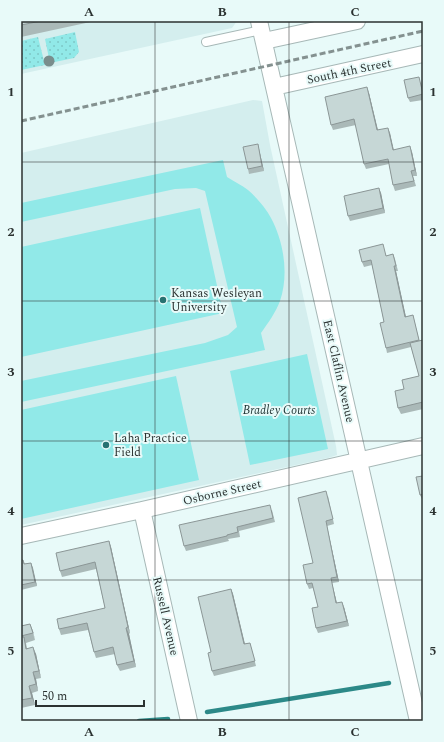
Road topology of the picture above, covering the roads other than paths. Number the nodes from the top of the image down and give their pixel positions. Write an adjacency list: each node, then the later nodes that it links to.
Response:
1 (357, 21): 2 (street)
2 (261, 31): 3 (lane); 5 (street, East Claflin Avenue)
3 (206, 42)
4 (423, 54): 5 (street, South 4th Street)
5 (274, 87): 7 (street, East Claflin Avenue)
6 (423, 446): 7 (street, Osborne Street)
7 (360, 461): 8 (street, Osborne Street); 11 (street, East Claflin Avenue)
8 (142, 510): 9 (street, Osborne Street); 10 (street, Russell Avenue)
9 (21, 536)
10 (189, 721)
11 (418, 721)

